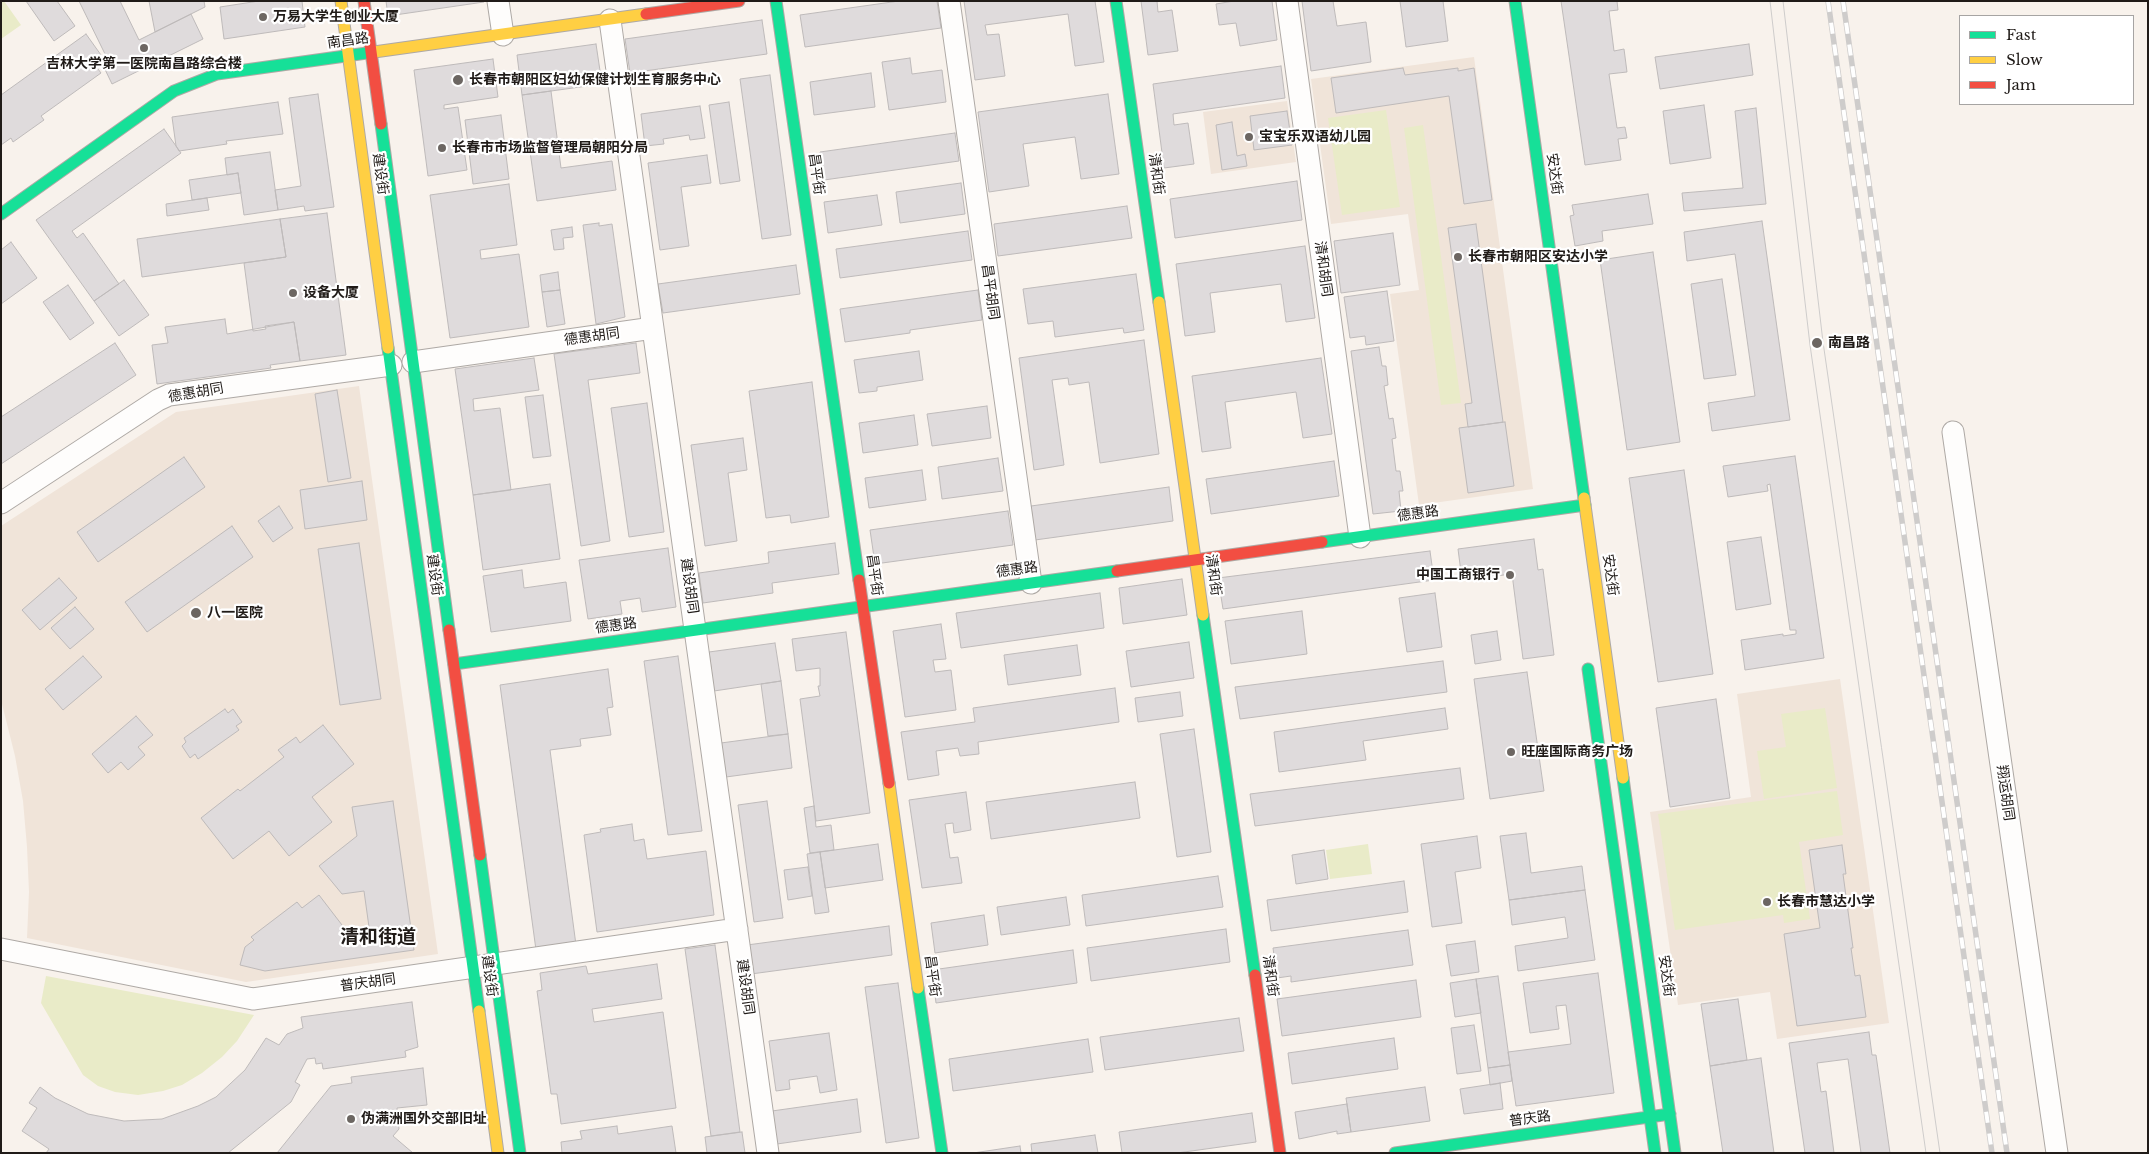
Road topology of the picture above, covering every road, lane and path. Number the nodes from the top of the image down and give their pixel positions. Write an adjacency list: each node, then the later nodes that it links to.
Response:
1 (341, 1): 13 (street, 建设街)
2 (364, 1): 12 (street, 建设街)
3 (498, 1): 11 (street)
4 (739, 1): 10 (street, 南昌路)
5 (776, 1): 24 (street, 昌平街)
6 (949, 1): 23 (street, 昌平胡同)
7 (1116, 1): 22 (street, 清和街)
8 (1287, 1): 21 (street, 清和胡同)
9 (1515, 1): 20 (street, 安达街)
10 (610, 20): 11 (street, 南昌路); 15 (street, 建设胡同)
11 (503, 35): 12 (street, 南昌路)
12 (372, 53): 13 (street, 南昌路); 16 (street, 建设街)
13 (349, 56): 14 (street, 南昌路); 17 (street, 建设街)
14 (1, 214)
15 (653, 328): 16 (street, 德惠胡同); 25 (street, 建设胡同)
16 (413, 362): 27 (street, 建设街)
17 (390, 365): 19 (street, 德惠胡同); 31 (street, 建设街)
18 (1953, 432): 42 (street, 翔运胡同)
19 (1, 503)
20 (1585, 506): 21 (street, 德惠路); 32 (street, 安达街)
21 (1360, 537): 22 (street, 德惠路)
22 (1195, 560): 23 (street, 德惠路); 38 (street, 清和街)
23 (1031, 583): 24 (street, 德惠路)
24 (863, 606): 25 (street, 德惠路); 37 (street, 昌平街)
25 (695, 630): 27 (street, 德惠路); 28 (street, 建设胡同)
26 (1588, 662): 33 (street)
27 (454, 664): 30 (street, 建设街)
28 (737, 929): 30 (street, 普庆胡同); 36 (street, 建设胡同)
29 (1, 949): 31 (street, 普庆胡同)
30 (494, 964): 31 (street, 普庆胡同); 35 (street, 建设街)
31 (472, 967): 34 (street, 建设街)
32 (1670, 1114): 33 (street, 普庆路); 41 (street, 安达街)
33 (1650, 1117): 39 (street, 普庆路); 40 (street)
34 (498, 1153)
35 (520, 1153)
36 (768, 1153)
37 (942, 1153)
38 (1280, 1153)
39 (1395, 1153)
40 (1655, 1153)
41 (1675, 1153)
42 (2057, 1153)

